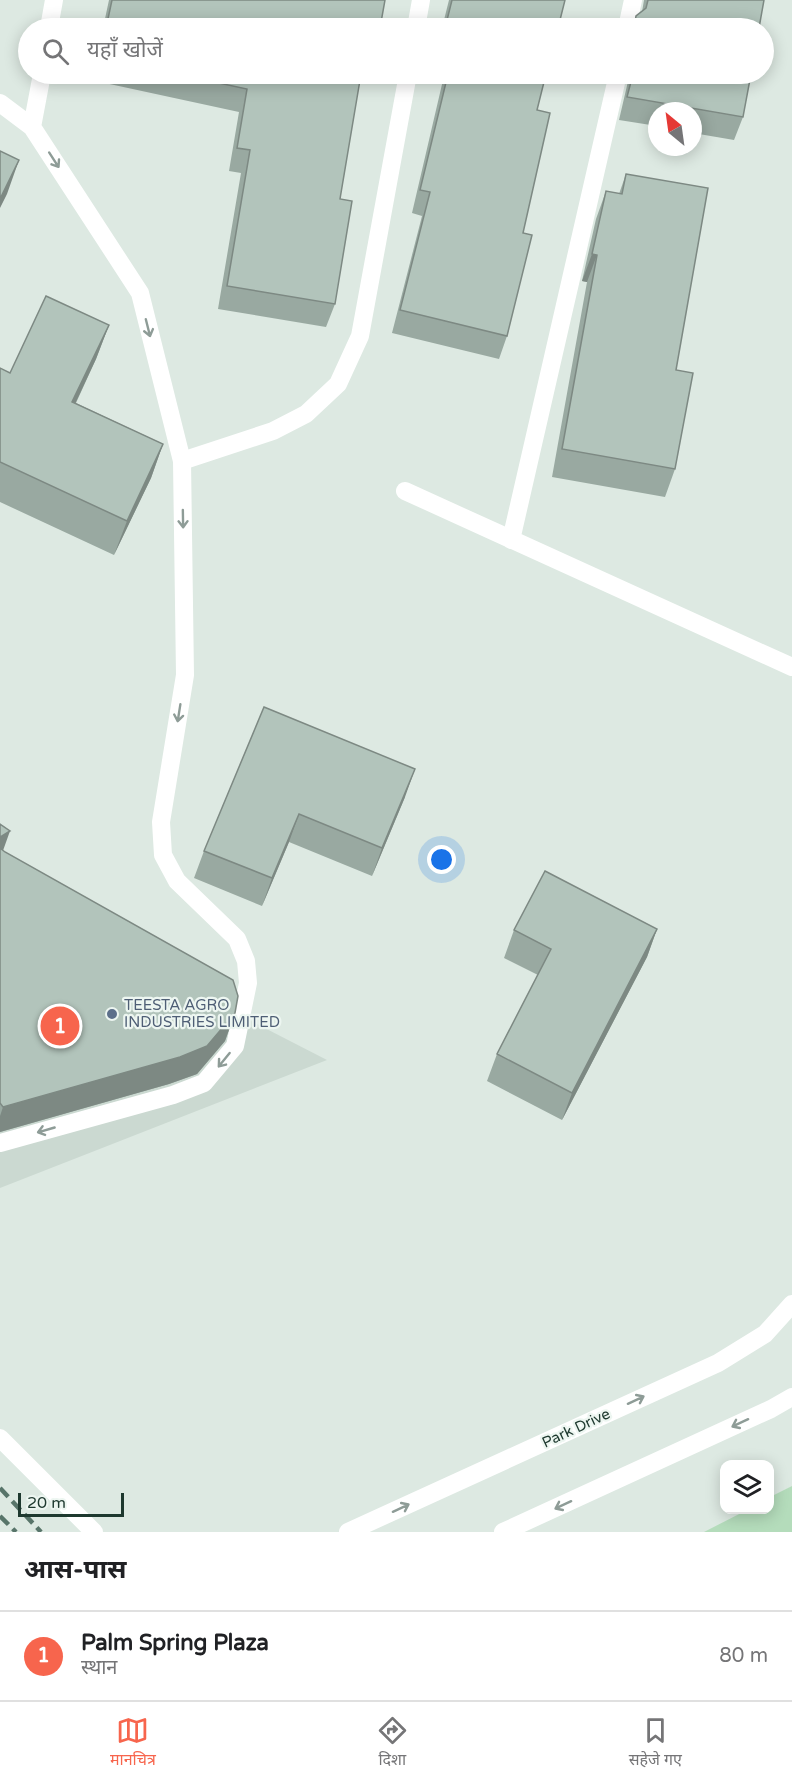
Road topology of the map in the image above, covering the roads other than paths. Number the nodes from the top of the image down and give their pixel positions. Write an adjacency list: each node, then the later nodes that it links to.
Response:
1 (54, 0): 4 (street)
2 (421, 0): 5 (street)
3 (633, 0): 6 (street)
4 (51, 18)
5 (418, 18)
6 (629, 18)
7 (40, 84): 11 (street)
8 (406, 84): 12 (street)
9 (616, 84): 14 (street)
10 (0, 103): 11 (street)
11 (32, 127): 12 (street, one-way to 12)
12 (182, 461): 16 (street, one-way to 16)
13 (405, 491): 14 (street)
14 (511, 540): 15 (street)
15 (792, 667)
16 (0, 1143)
17 (792, 1304): 21 (street, Park Drive, one-way to 17)
18 (792, 1397): 22 (street, one-way to 22)
19 (0, 1438): 20 (street)
20 (94, 1532)
21 (348, 1532)
22 (503, 1532)

